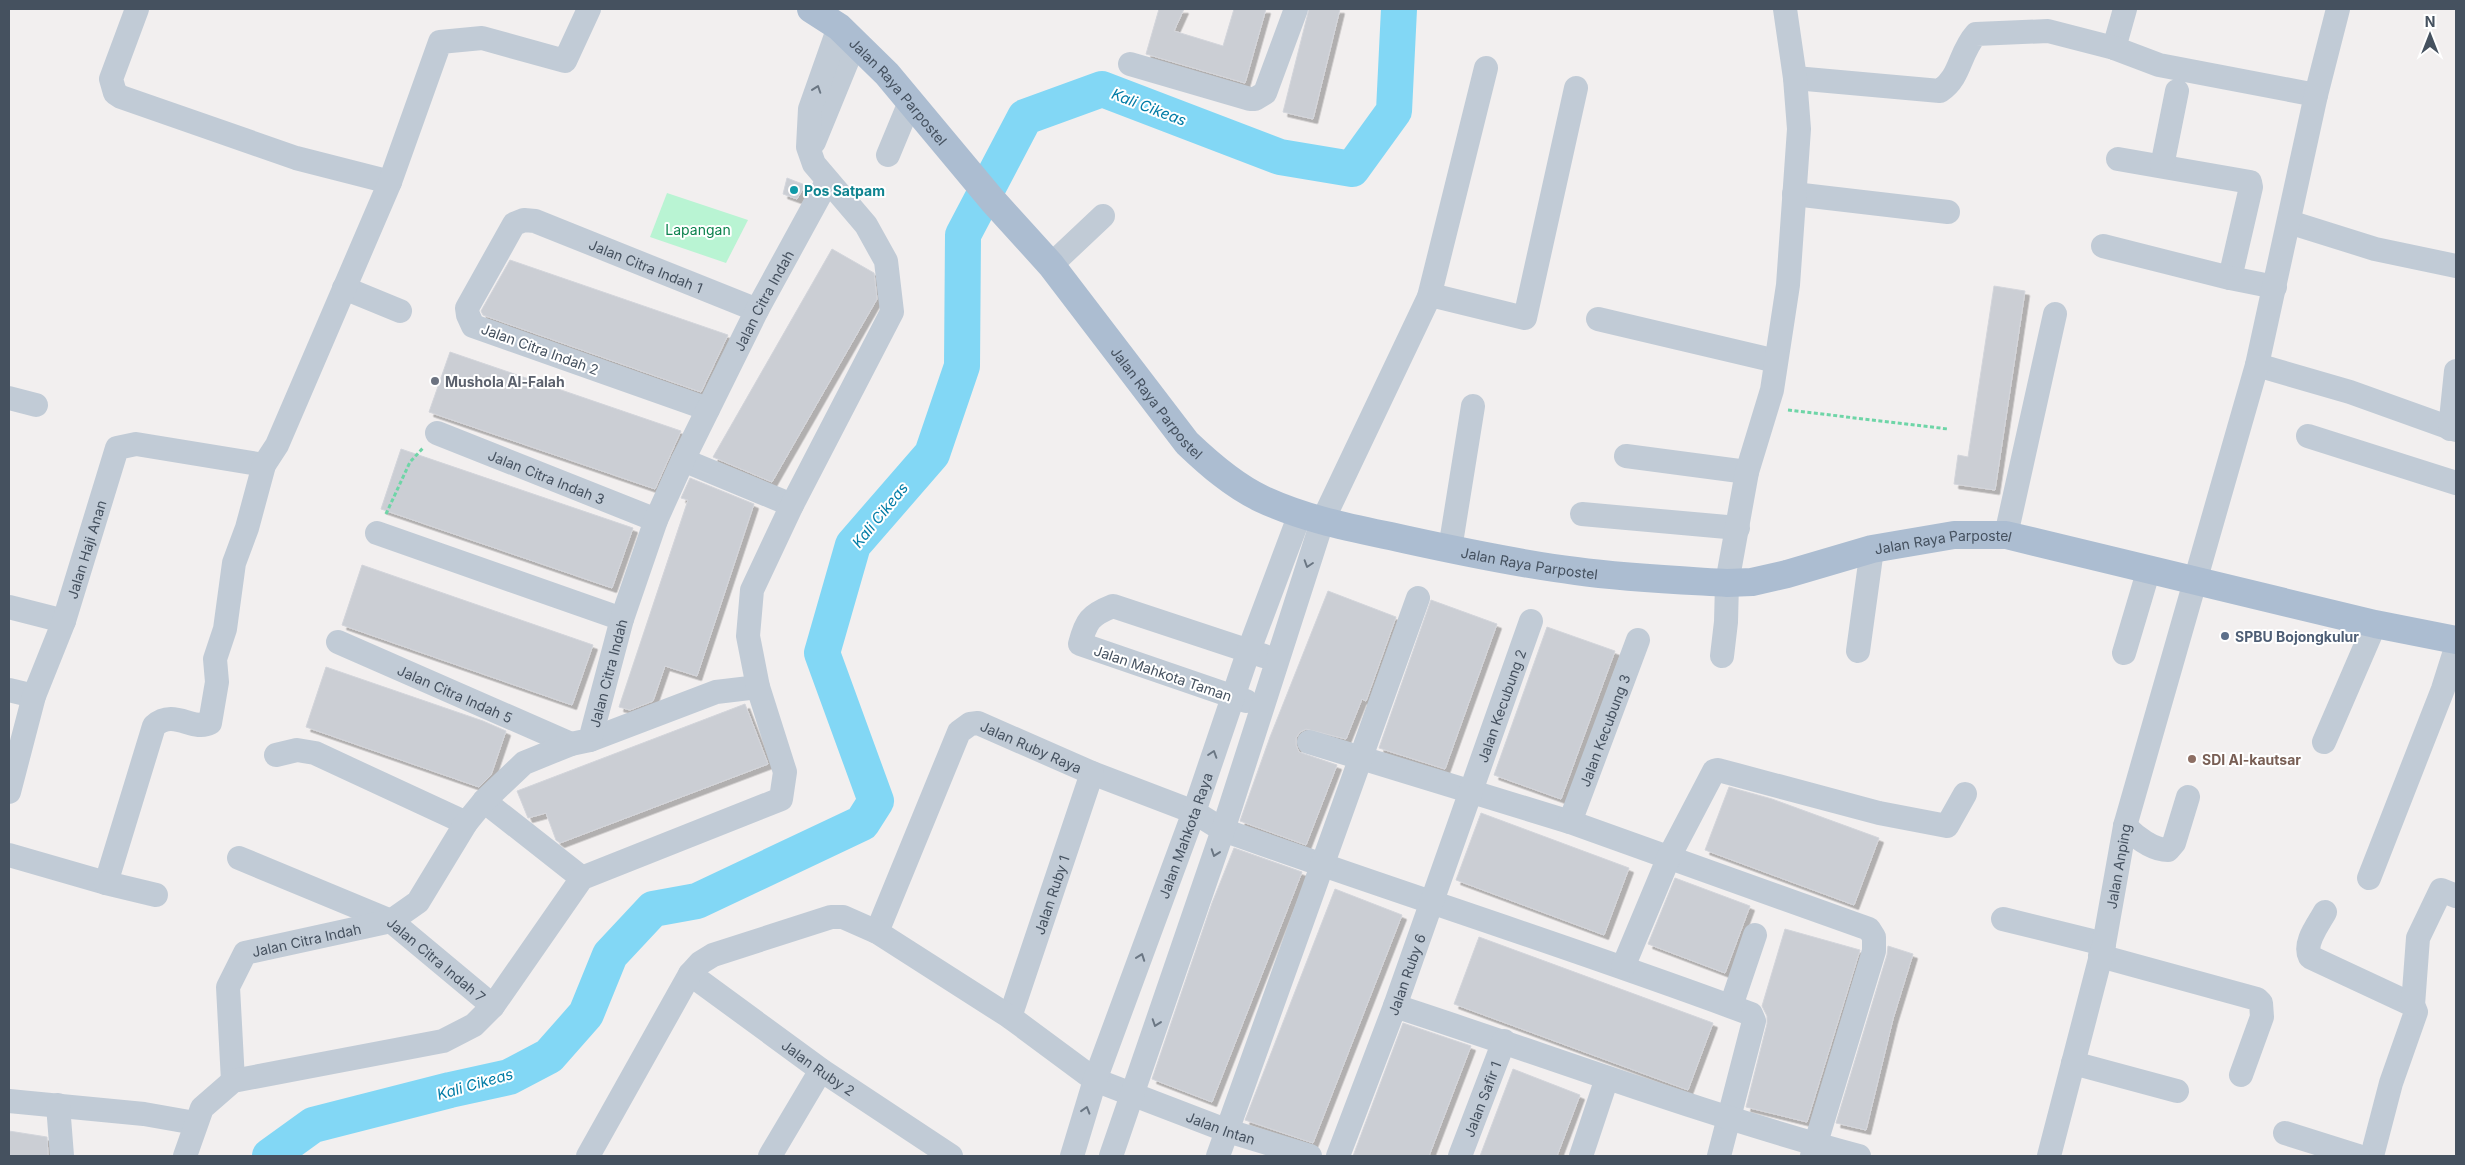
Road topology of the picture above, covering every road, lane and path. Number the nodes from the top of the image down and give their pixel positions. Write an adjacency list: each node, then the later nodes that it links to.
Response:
1 (138, 9): 20 (street)
2 (589, 9): 20 (street)
3 (811, 9): 8 (main road, Jalan Raya Parpostel)
4 (1296, 9): 10 (street)
5 (1785, 9): 12 (street)
6 (2125, 9): 9 (street)
7 (2338, 9): 15 (street, Jalan Anping)
8 (847, 35): 16 (main road, Jalan Raya Parpostel); 21 (street)
9 (2114, 48): 12 (street); 15 (street)
10 (1130, 64)
11 (1486, 68): 33 (street)
12 (1796, 78): 22 (street)
13 (1576, 88): 33 (street)
14 (2177, 91): 19 (street)
15 (2316, 95): 26 (street, Jalan Anping)
16 (910, 102): 17 (street); 28 (main road, Jalan Raya Parpostel)
17 (888, 155)
18 (2118, 159): 19 (street)
19 (2162, 166): 30 (street)
20 (390, 182): 32 (street)
21 (827, 182): 34 (street, Jalan Citra Indah); 55 (street)
22 (1794, 194): 23 (street); 38 (street)
23 (1948, 212)
24 (1103, 216): 28 (street)
25 (535, 221): 34 (street, Jalan Citra Indah 1); 45 (street, Jalan Citra Indah 2)
26 (2289, 222): 29 (street); 31 (street, Jalan Anping)
27 (2103, 246): 30 (street)
28 (1051, 265): 57 (main road, Jalan Raya Parpostel)
29 (2456, 266)
30 (2230, 278): 31 (street)
31 (2275, 287): 39 (street, Jalan Anping)
32 (344, 288): 35 (street); 52 (street)
33 (1429, 297): 57 (street)
34 (757, 310): 45 (street, Jalan Citra Indah)
35 (400, 311)
36 (2055, 314): 61 (street)
37 (1598, 319): 38 (street)
38 (1776, 361): 44 (street)
39 (2257, 365): 47 (street); 65 (street, Jalan Anping)
40 (2456, 371): 47 (street)
41 (9, 398): 42 (street)
42 (36, 405)
43 (1473, 406): 62 (street)
44 (1768, 408): 46 (path); 53 (street)
45 (708, 409): 51 (street, Jalan Citra Indah)
46 (1948, 429)
47 (2453, 430)
48 (437, 433): 58 (street, Jalan Citra Indah 3); 60 (path)
49 (2308, 436): 54 (street)
50 (1626, 456): 53 (street)
51 (683, 460): 55 (street); 58 (street, Jalan Citra Indah)
52 (264, 465): 70 (street, Jalan Haji Anan); 109 (street)
53 (1748, 472): 59 (street)
54 (2456, 482)
55 (792, 505): 82 (street)
56 (1582, 514): 59 (street)
57 (1311, 518): 62 (main road, Jalan Raya Parpostel); 77 (street, Jalan Mahkota Raya); 81 (street, one-way to 81)
58 (656, 520): 69 (street, Jalan Citra Indah)
59 (1738, 528): 66 (street)
60 (377, 533): 69 (street)
61 (2006, 535): 63 (main road, Jalan Raya Parpostel); 64 (main road, Jalan Raya Parpostel)
62 (1450, 549): 66 (main road, Jalan Raya Parpostel)
63 (1872, 549): 66 (main road, Jalan Raya Parpostel); 78 (street)
64 (2149, 569): 65 (main road, Jalan Raya Parpostel); 79 (street)
65 (2196, 581): 72 (main road, Jalan Raya Parpostel); 101 (street, Jalan Anping)
66 (1727, 583): 80 (street)
67 (1418, 598): 91 (street)
68 (9, 607): 70 (street)
69 (622, 619): 87 (street, Jalan Citra Indah)
70 (64, 621): 84 (street, Jalan Haji Anan)
71 (1531, 621): 93 (street, Jalan Kecubung 2)
72 (2376, 624): 74 (main road, Jalan Raya Parpostel); 89 (street)
73 (1638, 640): 99 (street, Jalan Kecubung 3)
74 (2456, 640)
75 (338, 642): 87 (street, Jalan Citra Indah 5)
76 (2456, 648): 108 (street)
77 (1249, 650): 81 (street, Jalan Mahkota Taman); 85 (street, Jalan Mahkota Raya); 85 (street, Jalan Mahkota Taman)
78 (1858, 651)
79 (2124, 653)
80 (1722, 656)
81 (1278, 661): 86 (street)
82 (758, 687): 87 (street); 107 (street)
83 (9, 690): 84 (street)
84 (34, 696): 94 (street, Jalan Haji Anan)
85 (1232, 697): 86 (street, Jalan Mahkota Taman); 98 (street, Jalan Mahkota Raya, one-way to 85)
86 (1262, 707): 102 (street)
87 (581, 742): 97 (street, Jalan Citra Indah)
88 (1309, 742): 91 (street)
89 (2324, 742)
90 (276, 755): 100 (street)
91 (1360, 757): 93 (street); 106 (street)
92 (1092, 773): 98 (street, Jalan Ruby Raya); 116 (street, Jalan Ruby Raya); 125 (street, Jalan Ruby 1)
93 (1470, 790): 99 (street); 112 (street, Jalan Ruby 6)
94 (9, 792)
95 (1965, 794): 104 (street)
96 (2188, 797): 101 (street)
97 (484, 801): 100 (street, Jalan Citra Indah); 107 (street)
98 (1194, 812): 102 (street, Jalan Ruby Raya); 131 (street, Jalan Mahkota Raya, one-way to 98)
99 (1570, 822): 104 (street)
100 (466, 823): 115 (street, Jalan Citra Indah)
101 (2125, 826): 118 (street, Jalan Anping)
102 (1223, 830): 106 (street, Jalan Ruby Raya); 134 (street, one-way to 134)
103 (9, 855): 109 (street)
104 (1669, 857): 119 (street); 141 (street)
105 (239, 858): 115 (street, Jalan Citra Indah 7)
106 (1322, 865): 112 (street, Jalan Ruby Raya); 139 (street)
107 (582, 878): 122 (street)
108 (2369, 878)
109 (106, 883): 110 (street)
110 (156, 895)
111 (2456, 896): 121 (street)
112 (1430, 903): 119 (street, Jalan Ruby Raya); 123 (street, Jalan Ruby 6)
113 (2325, 912): 121 (street)
114 (2003, 919): 118 (street)
115 (391, 921): 122 (street, Jalan Citra Indah 7); 132 (street, Jalan Citra Indah)
116 (877, 932): 120 (street, Jalan Intan); 125 (street, Jalan Intan)
117 (1755, 935): 124 (street)
118 (2102, 950): 127 (street, Jalan Anping); 129 (street)
119 (1623, 967): 124 (street, Jalan Ruby Raya)
120 (690, 974): 128 (street, Jalan Ruby 2); 145 (street, Jalan Intan)
121 (2414, 1005): 158 (street)
122 (493, 1006): 132 (street)
123 (1395, 1006): 126 (street); 151 (street, Jalan Ruby 6)
124 (1731, 1006): 137 (street, Jalan Ruby Raya)
125 (1010, 1017): 131 (street, Jalan Intan)
126 (1504, 1041): 130 (street); 152 (street, Jalan Safir 1)
127 (2073, 1063): 133 (street); 156 (street, Jalan Anping)
128 (821, 1070): 142 (street, Jalan Ruby 2); 146 (street)
129 (2241, 1075)
130 (1607, 1078): 137 (street); 153 (street)
131 (1095, 1080): 134 (street, Jalan Intan); 147 (street, Jalan Mahkota Raya, one-way to 131)
132 (233, 1081): 138 (street)
133 (2177, 1091)
134 (1132, 1094): 139 (street, Jalan Intan); 148 (street)
135 (9, 1101): 136 (street)
136 (58, 1105): 138 (street); 143 (street)
137 (1729, 1117): 141 (street); 154 (street)
138 (195, 1123): 144 (street)
139 (1228, 1131): 149 (street); 150 (street, Jalan Intan)
140 (2285, 1133): 157 (street)
141 (1814, 1150): 155 (street)
142 (942, 1154)
143 (62, 1156)
144 (185, 1156)
145 (588, 1156)
146 (770, 1156)
147 (1072, 1156)
148 (1111, 1156)
149 (1218, 1156)
150 (1310, 1156)
151 (1338, 1156)
152 (1460, 1156)
153 (1581, 1156)
154 (1719, 1156)
155 (1858, 1156)
156 (2049, 1156)
157 (2358, 1156)
158 (2372, 1156)

